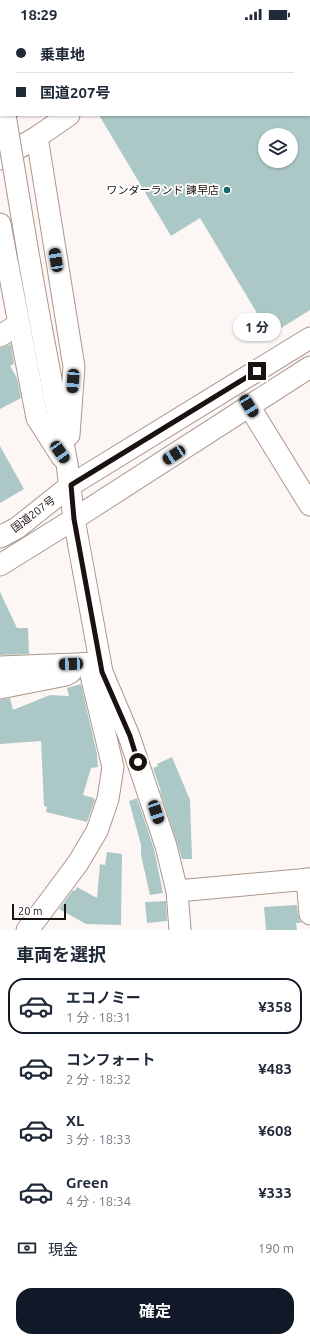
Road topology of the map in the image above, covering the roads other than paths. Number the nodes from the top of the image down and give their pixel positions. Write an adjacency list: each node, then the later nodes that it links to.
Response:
1 (5, 116): 11 (street, bridge)
2 (68, 116): 3 (street)
3 (36, 137): 4 (street); 11 (street)
4 (0, 159)
5 (0, 224): 6 (street)
6 (19, 324): 7 (street); 11 (street)
7 (0, 336)
8 (310, 338): 12 (street, 国道207号)
9 (310, 367): 10 (street)
10 (249, 406): 13 (street); 14 (street)
11 (67, 464): 12 (street)
12 (71, 485): 14 (street); 15 (street, 国道207号)
13 (310, 505)
14 (74, 519): 16 (street); 17 (street)
15 (0, 537)
16 (0, 565)
17 (96, 666): 18 (street); 19 (street); 21 (street); 23 (street)
18 (0, 667)
19 (0, 688)
20 (308, 879): 21 (street); 22 (street)
21 (177, 891): 24 (street)
22 (310, 914)
23 (27, 930)
24 (180, 930)

